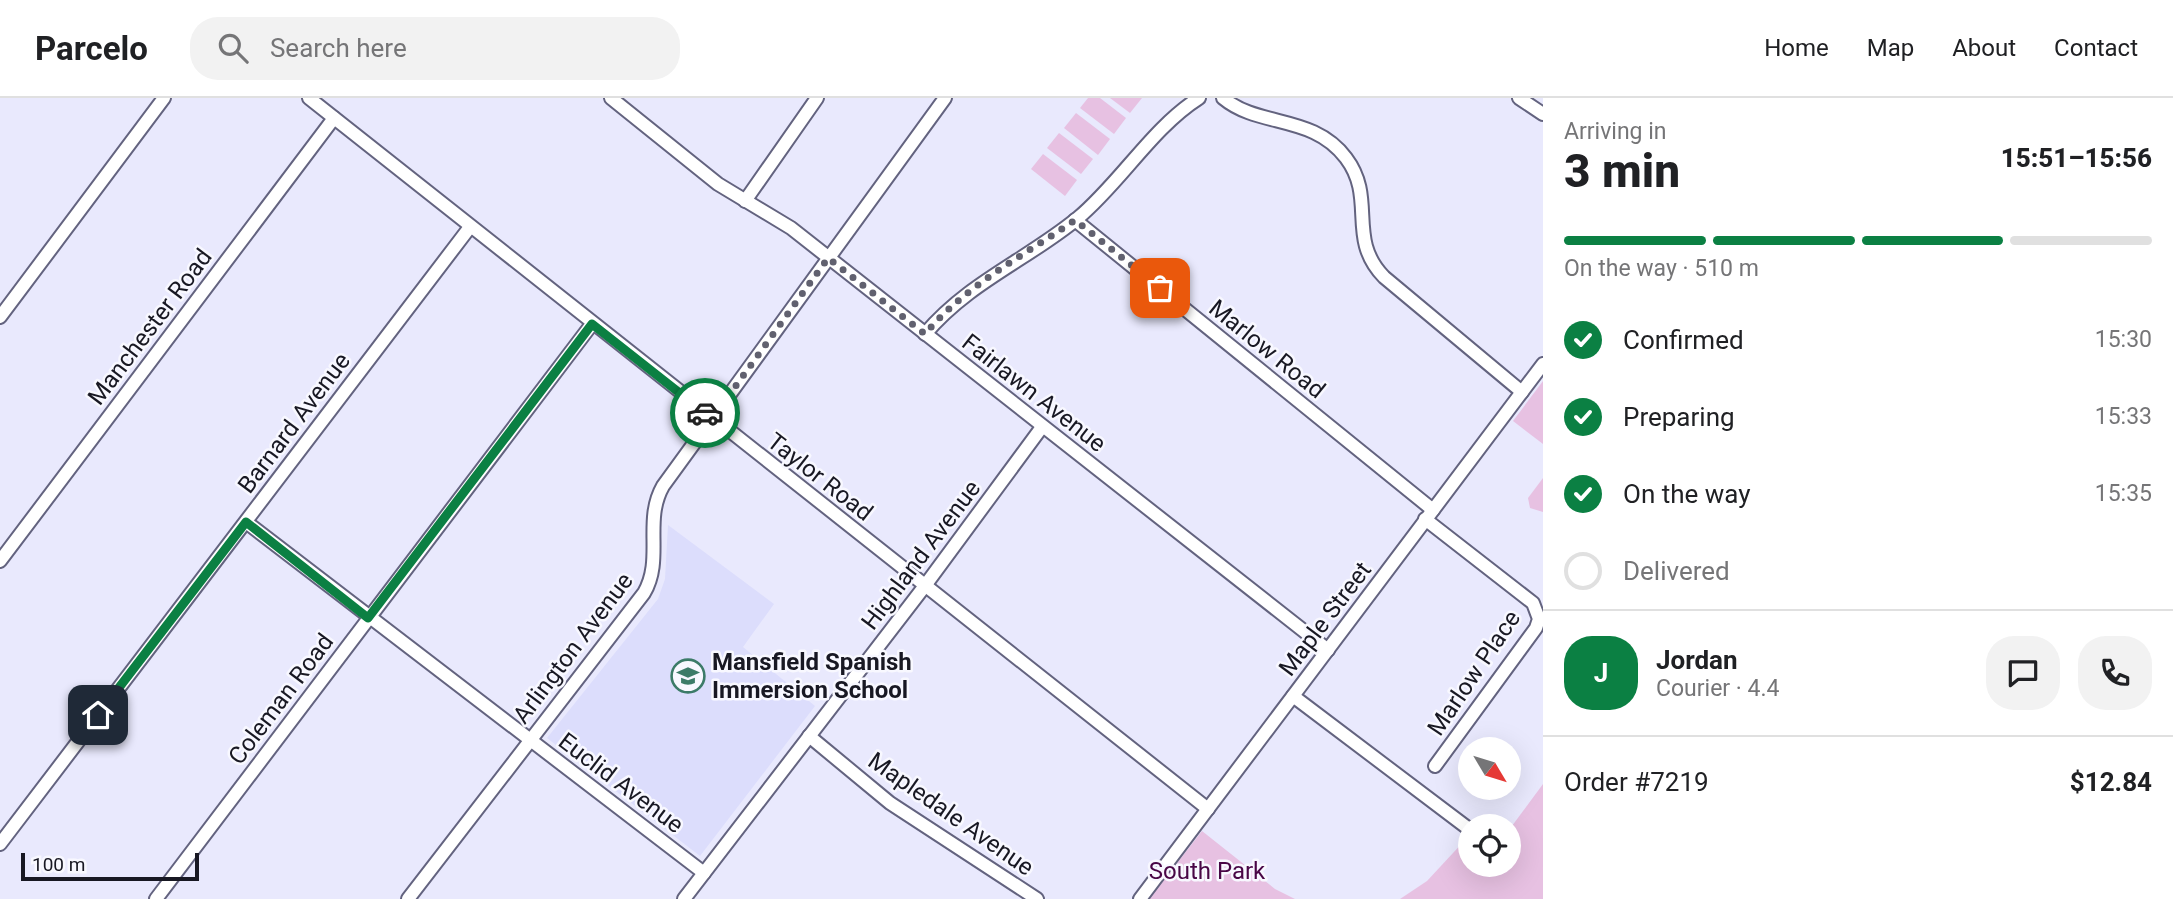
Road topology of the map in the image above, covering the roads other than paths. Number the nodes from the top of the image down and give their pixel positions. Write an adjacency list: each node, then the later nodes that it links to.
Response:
1 (164, 98): 15 (street)
2 (309, 98): 10 (street, Taylor Road)
3 (611, 98): 11 (street, Fairlawn Avenue)
4 (817, 98): 11 (street)
5 (945, 98): 14 (street, Arlington Avenue)
6 (1199, 98): 12 (street)
7 (1223, 98): 19 (street)
8 (1519, 98): 9 (street)
9 (1543, 114)
10 (334, 118): 13 (street, Taylor Road); 24 (street, Manchester Road)
11 (745, 201): 14 (street, Fairlawn Avenue)
12 (1075, 220): 17 (street); 22 (street, Marlow Road)
13 (470, 227): 16 (street, Taylor Road); 23 (street, Barnard Avenue)
14 (828, 258): 17 (street, Fairlawn Avenue); 20 (street, Arlington Avenue)
15 (0, 317)
16 (592, 324): 20 (street, Taylor Road); 27 (street, Coleman Road)
17 (925, 334): 21 (street, Fairlawn Avenue)
18 (1543, 364): 19 (street, Maple Street)
19 (1522, 392): 22 (street, Maple Street)
20 (712, 419): 25 (street, Taylor Road); 31 (street, Arlington Avenue)
21 (1042, 427): 25 (street, Highland Avenue); 28 (street, Fairlawn Avenue)
22 (1429, 514): 26 (street, Marlow Road); 28 (street, Maple Street)
23 (246, 522): 27 (street, Euclid Avenue); 35 (street, Barnard Avenue)
24 (0, 561)
25 (924, 587): 30 (street, Highland Avenue); 33 (street, Taylor Road)
26 (1533, 603): 32 (street, Marlow Place)
27 (368, 618): 31 (street, Euclid Avenue); 38 (street, Coleman Road)
28 (1328, 650): 29 (street, Maple Street)
29 (1293, 696): 33 (street, Maple Street); 34 (street)
30 (809, 736): 36 (street, Highland Avenue); 40 (street, Mapledale Avenue)
31 (531, 741): 36 (street, Euclid Avenue); 39 (street, Arlington Avenue)
32 (1435, 766)
33 (1208, 810): 41 (street, Maple Street)
34 (1458, 821)
35 (0, 844)
36 (704, 873): 37 (street, Highland Avenue)
37 (690, 897)
38 (156, 899)
39 (408, 899)
40 (1037, 899)
41 (1140, 899)

